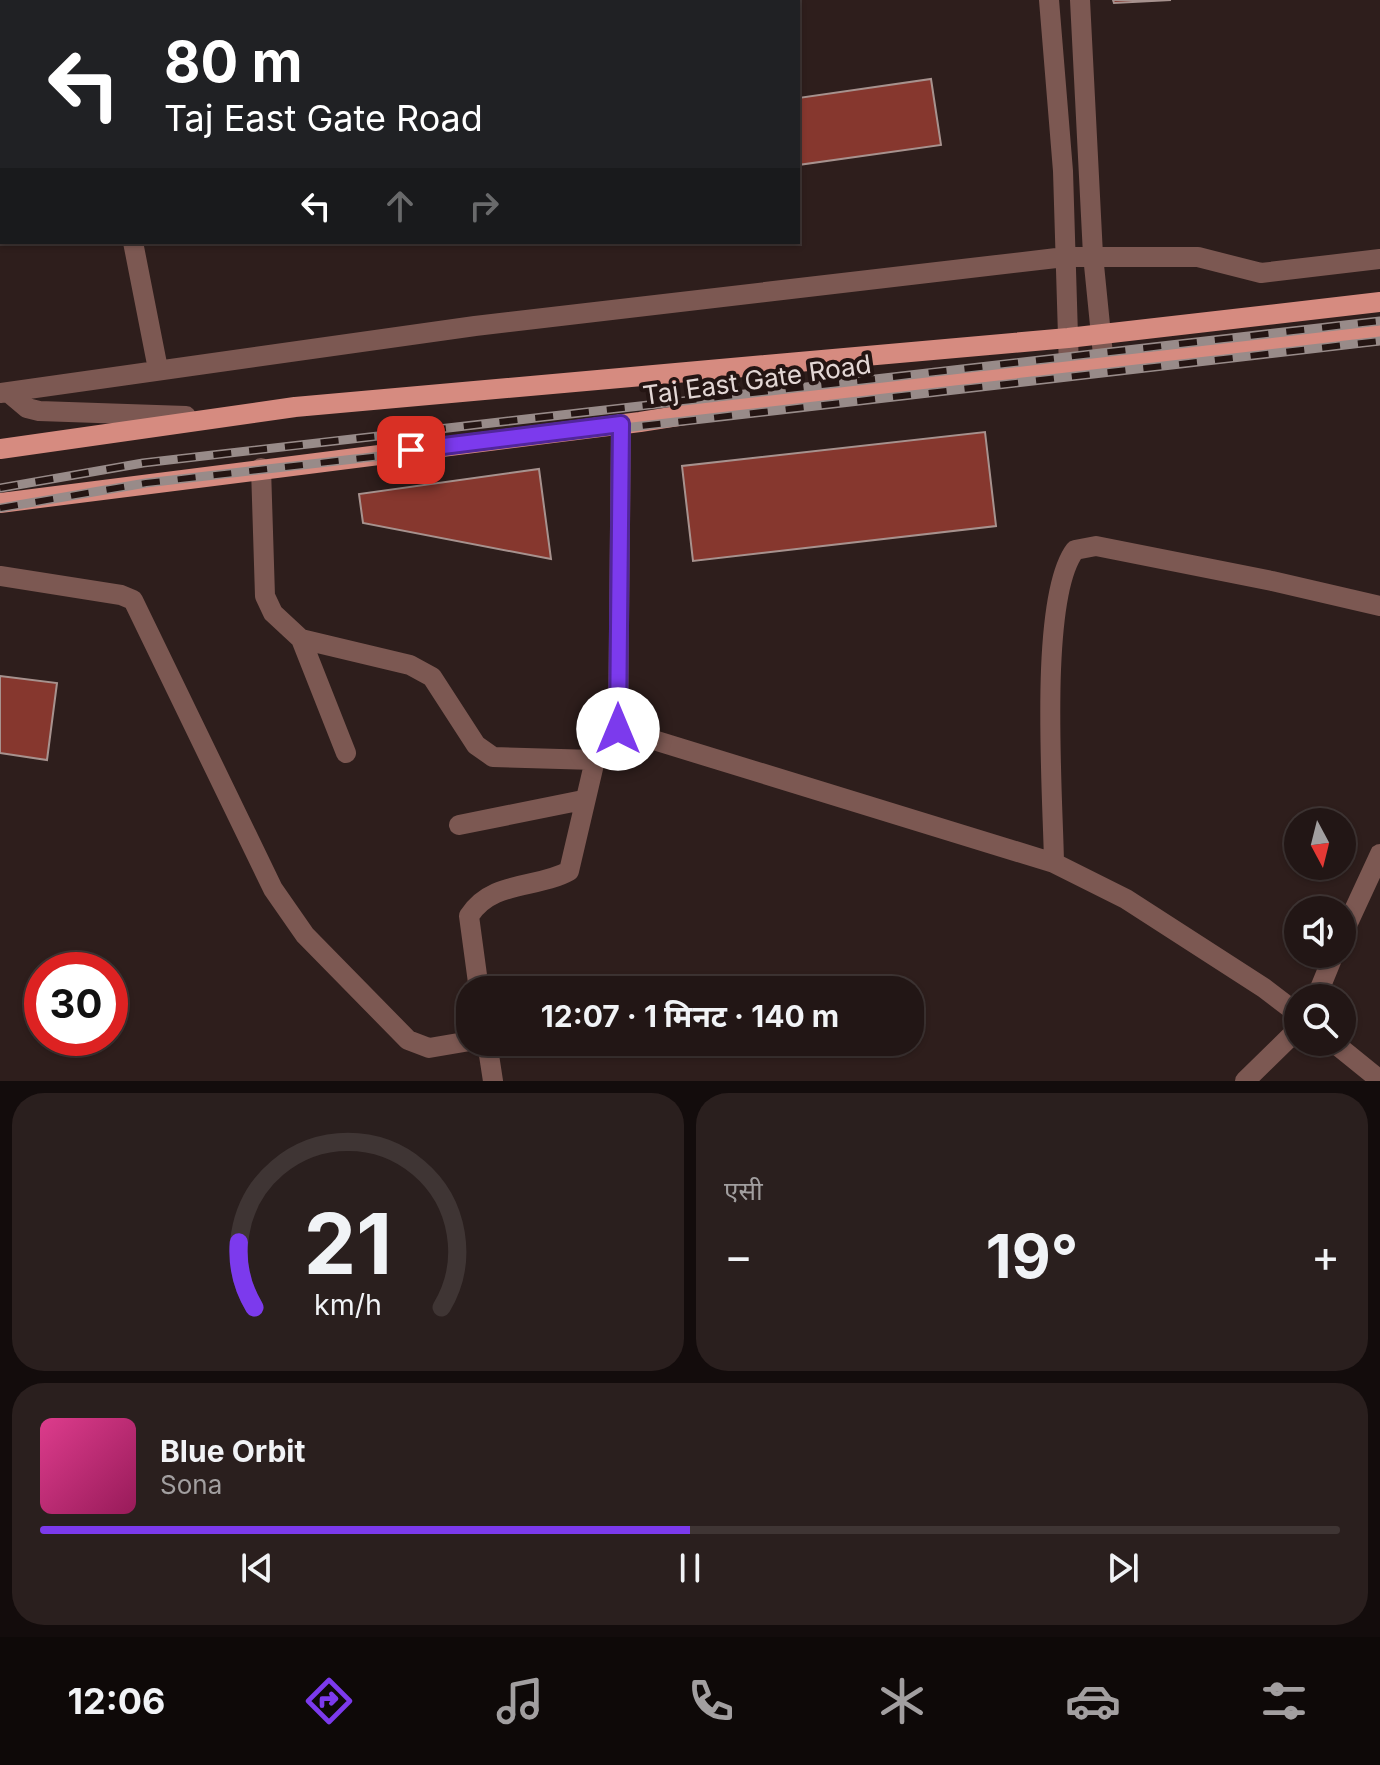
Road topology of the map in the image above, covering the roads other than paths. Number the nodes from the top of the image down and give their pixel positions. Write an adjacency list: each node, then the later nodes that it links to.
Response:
1 (1049, 0): 5 (street)
2 (1080, 0): 4 (street)
3 (133, 244): 12 (street)
4 (1093, 255): 5 (street); 6 (street); 8 (street)
5 (1065, 257): 10 (street); 12 (street)
6 (1380, 259)
7 (1380, 302): 8 (main road)
8 (1102, 334): 10 (main road); 11 (street)
9 (1380, 335): 11 (main road, Taj East Gate Road)
10 (1068, 338): 13 (street); 15 (main road)
11 (1104, 365): 13 (main road, Taj East Gate Road)
12 (158, 369): 14 (street)
13 (1069, 369): 16 (main road, Taj East Gate Road)
14 (4, 392): 15 (street)
15 (295, 407): 17 (main road)
16 (621, 424): 18 (main road, Taj East Gate Road); 23 (street)
17 (0, 449)
18 (261, 468): 19 (main road, Taj East Gate Road); 22 (street)
19 (0, 503)
20 (0, 576): 33 (street)
21 (1380, 606): 29 (street)
22 (301, 639): 24 (street); 25 (street)
23 (618, 729): 25 (street); 29 (street)
24 (346, 753)
25 (595, 760): 26 (street)
26 (583, 800): 27 (street); 31 (street)
27 (459, 825)
28 (1380, 854): 30 (street)
29 (1054, 863): 32 (street)
30 (1356, 906)
31 (477, 976)
32 (1284, 1003)
33 (456, 1043)
34 (1284, 1043): 39 (street)
35 (489, 1056): 38 (street)
36 (1349, 1056): 37 (street)
37 (1374, 1078)
38 (493, 1081)
39 (1245, 1081)

